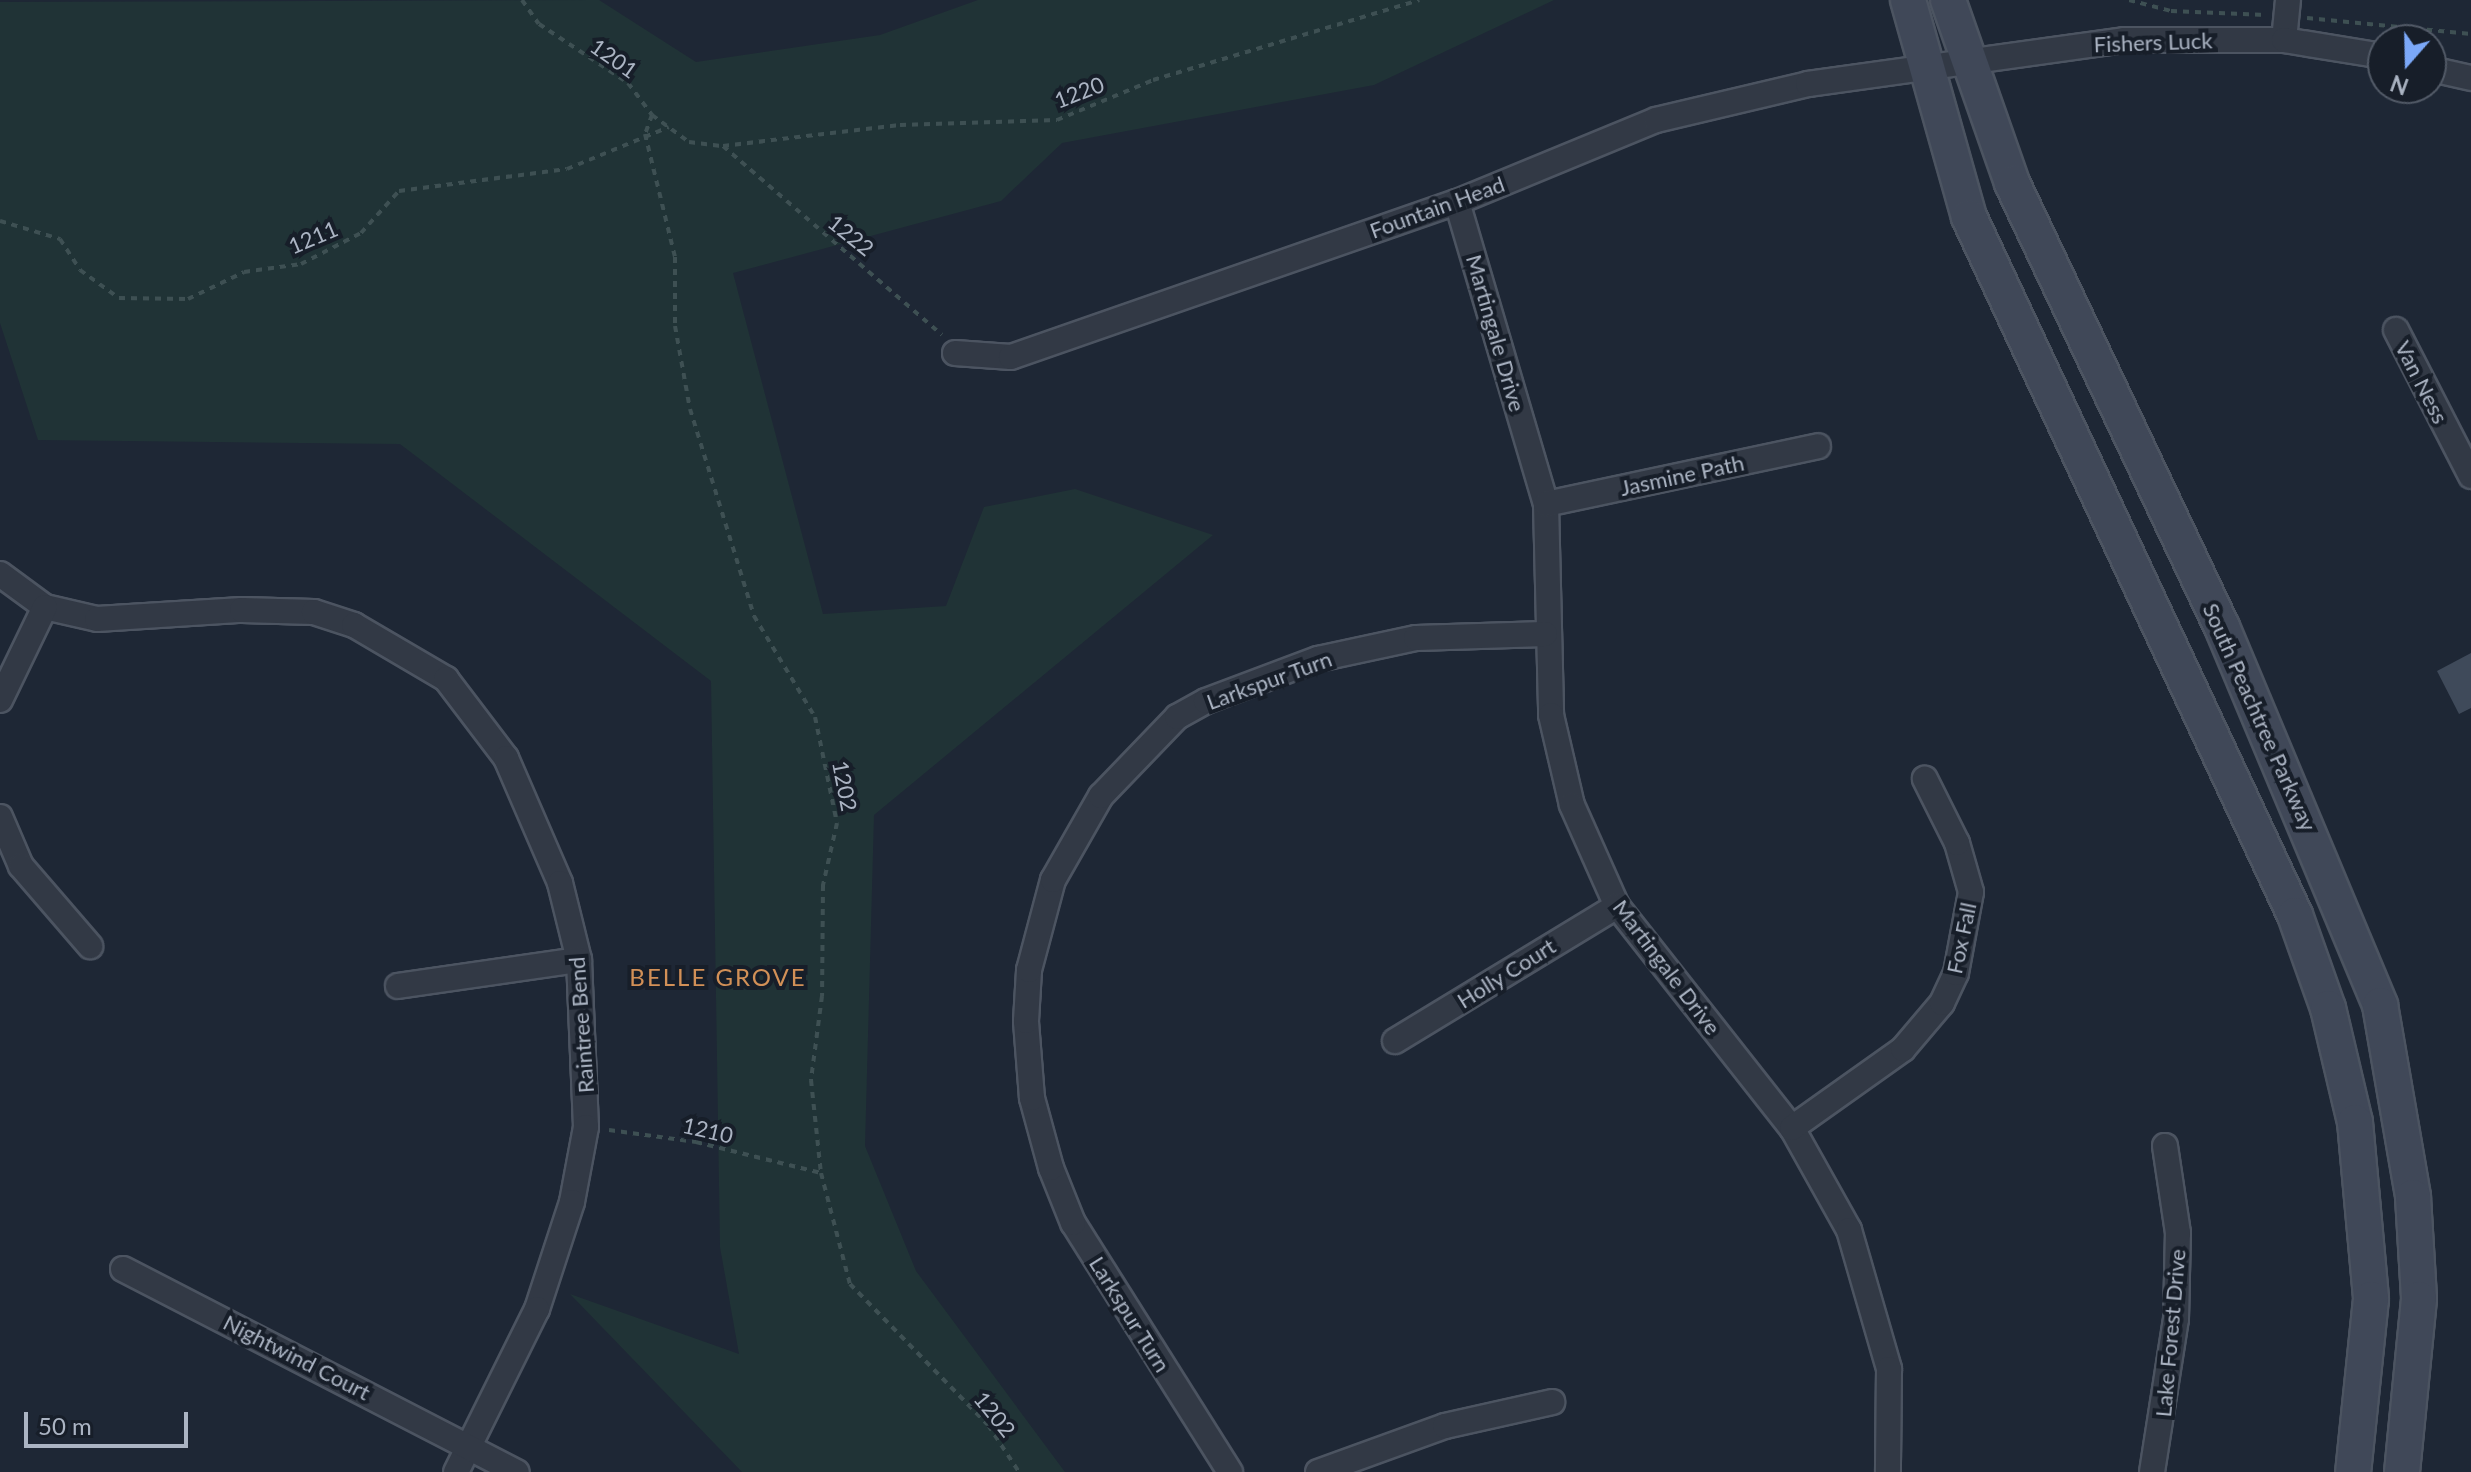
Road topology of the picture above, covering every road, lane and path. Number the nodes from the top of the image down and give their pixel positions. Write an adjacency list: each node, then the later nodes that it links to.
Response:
1 (522, 0): 12 (path, 1201)
2 (1419, 0): 16 (path, 1220)
3 (1908, 0): 9 (main road)
4 (1948, 0): 8 (main road, South Peachtree Parkway)
5 (2288, 0): 6 (street)
6 (2284, 40): 7 (street, Fishers Luck); 8 (street, Fishers Luck)
7 (2367, 53)
8 (1968, 58): 9 (street, Fishers Luck); 50 (main road, South Peachtree Parkway)
9 (1923, 65): 17 (street, Fountain Head); 49 (main road)
10 (2447, 73): 11 (street)
11 (2471, 78)
12 (652, 115): 13 (path, 1201); 14 (path)
13 (670, 127): 14 (path, 1211); 15 (path, 1201)
14 (645, 134): 18 (path, 1211); 38 (path, 1202)
15 (689, 142): 16 (path, 1220)
16 (723, 146): 20 (path, 1222)
17 (1457, 202): 20 (street, Fountain Head); 23 (street, Martingale Drive)
18 (0, 221)
19 (2396, 330): 22 (street, Van Ness)
20 (955, 353)
21 (1818, 446): 23 (street, Jasmine Path)
22 (2471, 476)
23 (1546, 504): 26 (street, Martingale Drive)
24 (0, 574): 25 (street, Raintree Bend)
25 (45, 607): 27 (street); 32 (street, Raintree Bend)
26 (1545, 634): 30 (street, Martingale Drive); 45 (street, Larkspur Turn)
27 (0, 700)
28 (1925, 779): 36 (street, Fox Fall)
29 (0, 817): 31 (street)
30 (1617, 906): 34 (street, Holly Court); 36 (street, Martingale Drive)
31 (90, 946)
32 (579, 960): 33 (street); 35 (street, Raintree Bend)
33 (398, 986)
34 (1395, 1041)
35 (586, 1127): 38 (path, 1210); 41 (street, Raintree Bend)
36 (1792, 1128): 47 (street, Martingale Drive)
37 (2165, 1146): 48 (street, Lake Forest Drive)
38 (821, 1173): 44 (path, 1202)
39 (123, 1269): 41 (street, Nightwind Court)
40 (1552, 1402): 46 (street)
41 (471, 1445): 42 (street, Raintree Bend); 43 (street, Nightwind Court)
42 (456, 1472)
43 (517, 1472)
44 (1019, 1472)
45 (1230, 1472)
46 (1318, 1472)
47 (1888, 1472)
48 (2152, 1472)
49 (2353, 1472)
50 (2402, 1472)

